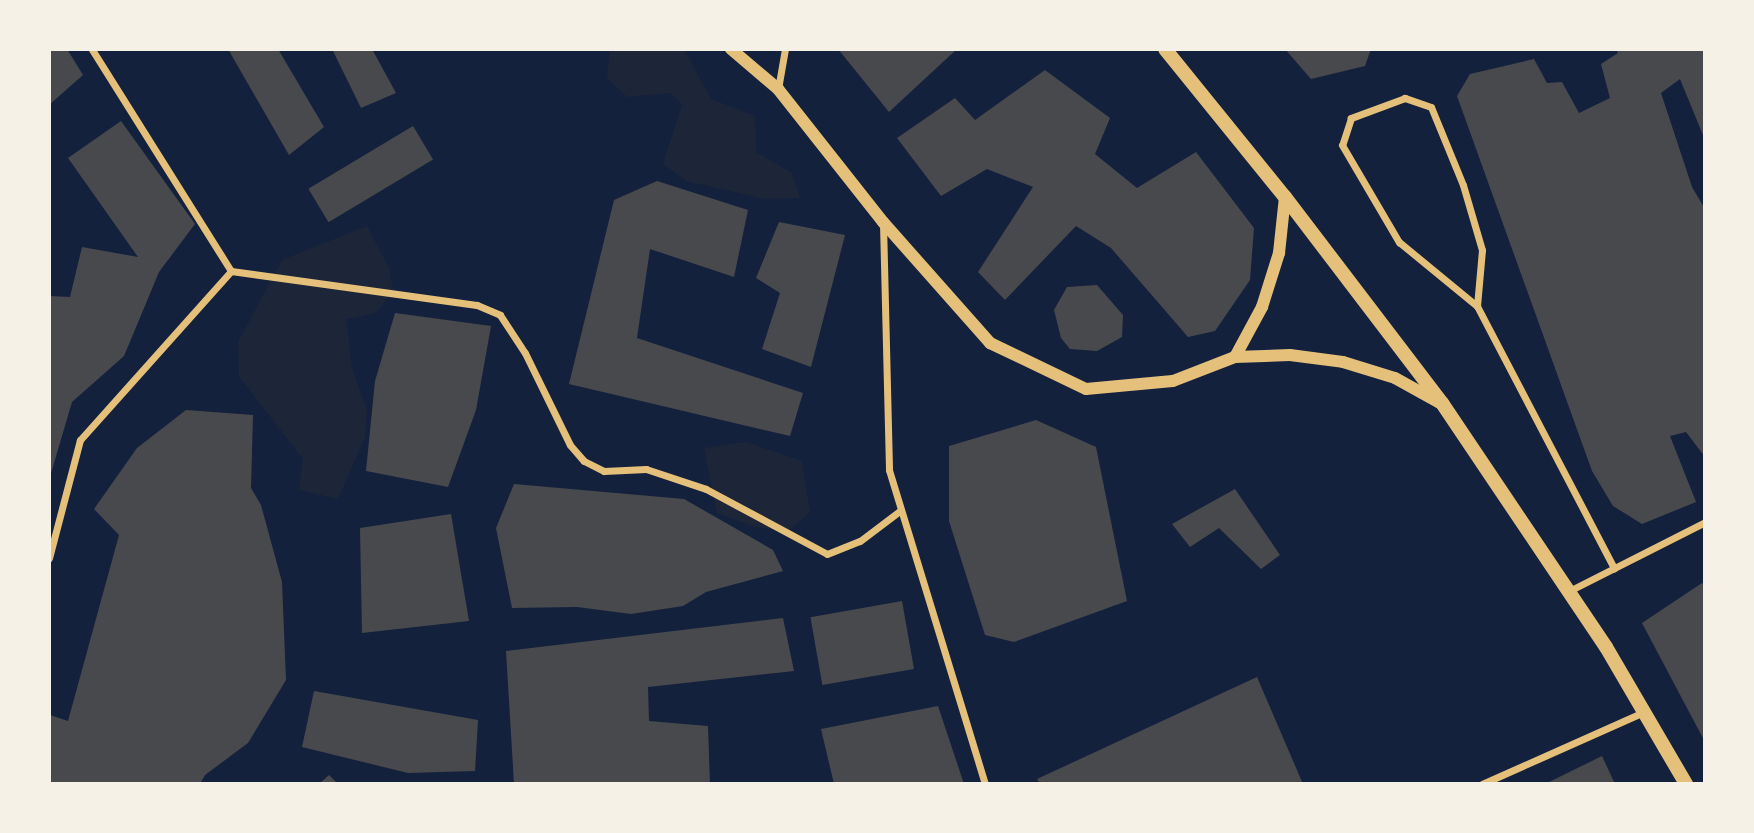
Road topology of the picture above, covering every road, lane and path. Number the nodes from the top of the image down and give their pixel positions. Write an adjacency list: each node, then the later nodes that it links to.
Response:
1 (92, 49): 8 (street)
2 (731, 49): 5 (street)
3 (785, 49): 5 (street)
4 (1164, 49): 6 (main road)
5 (778, 89): 7 (street)
6 (1285, 197): 10 (street); 11 (main road)
7 (883, 222): 10 (street); 12 (street)
8 (231, 271): 12 (street); 14 (street)
9 (1477, 306): 9 (street); 15 (street)
10 (1235, 357): 11 (street)
11 (1442, 403): 16 (main road)
12 (901, 510): 18 (street)
13 (1705, 522): 15 (street)
14 (49, 558)
15 (1614, 568): 16 (street)
16 (1569, 591): 17 (main road)
17 (1646, 711): 19 (street); 20 (main road)
18 (985, 784)
19 (1482, 784)
20 (1686, 784)

